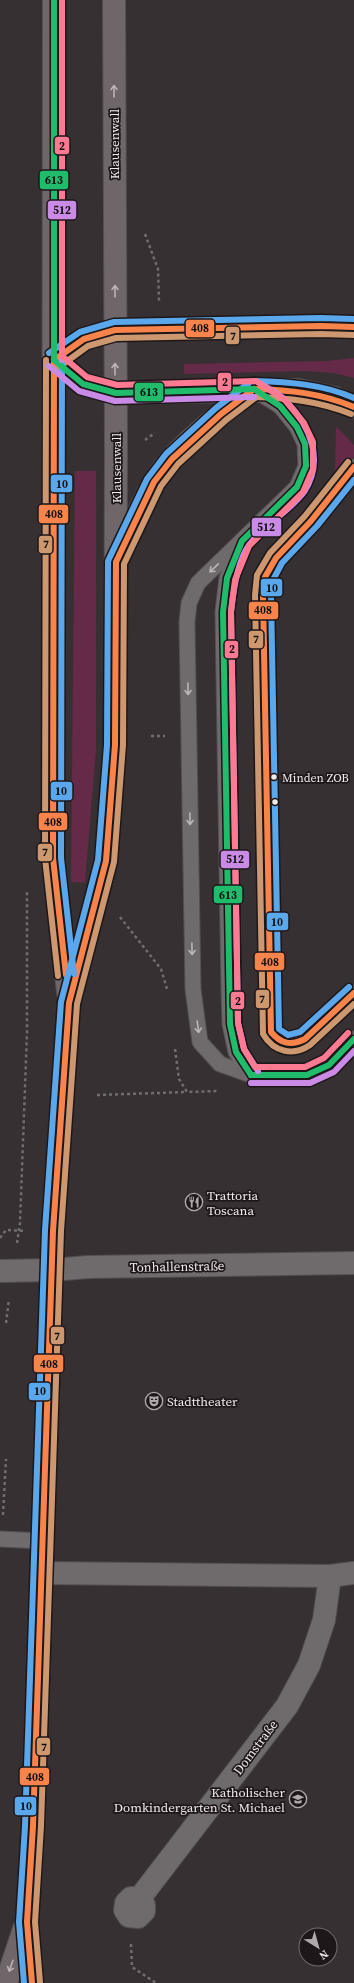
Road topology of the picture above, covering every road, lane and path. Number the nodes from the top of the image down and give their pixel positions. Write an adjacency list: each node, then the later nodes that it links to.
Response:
1 (54, 0): 7 (main road, Klausenwall)
2 (114, 0): 6 (main road, Klausenwall, one-way to 2)
3 (145, 231): 5 (path)
4 (354, 327): 5 (street)
5 (159, 329): 6 (street)
6 (115, 330): 7 (street); 9 (main road, Klausenwall, one-way to 6)
7 (54, 360): 9 (street); 16 (main road, Klausenwall)
8 (254, 389): 9 (street); 10 (street); 14 (lane); 15 (street)
9 (116, 393): 15 (main road, Klausenwall)
10 (354, 407)
11 (161, 429): 12 (path)
12 (142, 442)
13 (354, 467): 18 (lane)
14 (242, 541): 21 (lane); 21 (lane, one-way to 21)
15 (116, 562): 17 (main road, Klausenwall)
16 (62, 945): 17 (lane); 19 (main road, Klausenwall)
17 (82, 956): 19 (main road, Klausenwall)
18 (354, 993)
19 (69, 1003): 25 (main road, Klausenwall)
20 (354, 1039): 21 (lane)
21 (251, 1075)
22 (187, 1092): 23 (path)
23 (97, 1095)
24 (354, 1263): 25 (street, Tonhallenstraße)
25 (52, 1270): 26 (street, Tonhallenstraße); 30 (main road, Klausenwall)
26 (0, 1272)
27 (6, 1459): 28 (path)
28 (2, 1517)
29 (0, 1539): 30 (lane)
30 (43, 1542): 31 (main road, Klausenwall)
31 (42, 1573): 33 (street); 35 (main road, Klausenwall)
32 (354, 1573): 33 (street)
33 (330, 1576): 34 (street, Domstraße)
34 (134, 1907): 38 (path)
35 (27, 1922): 36 (main road, Klausenwall, one-way to 36); 37 (main road, Klausenwall)
36 (6, 1983)
37 (32, 1983)
38 (156, 1983)

